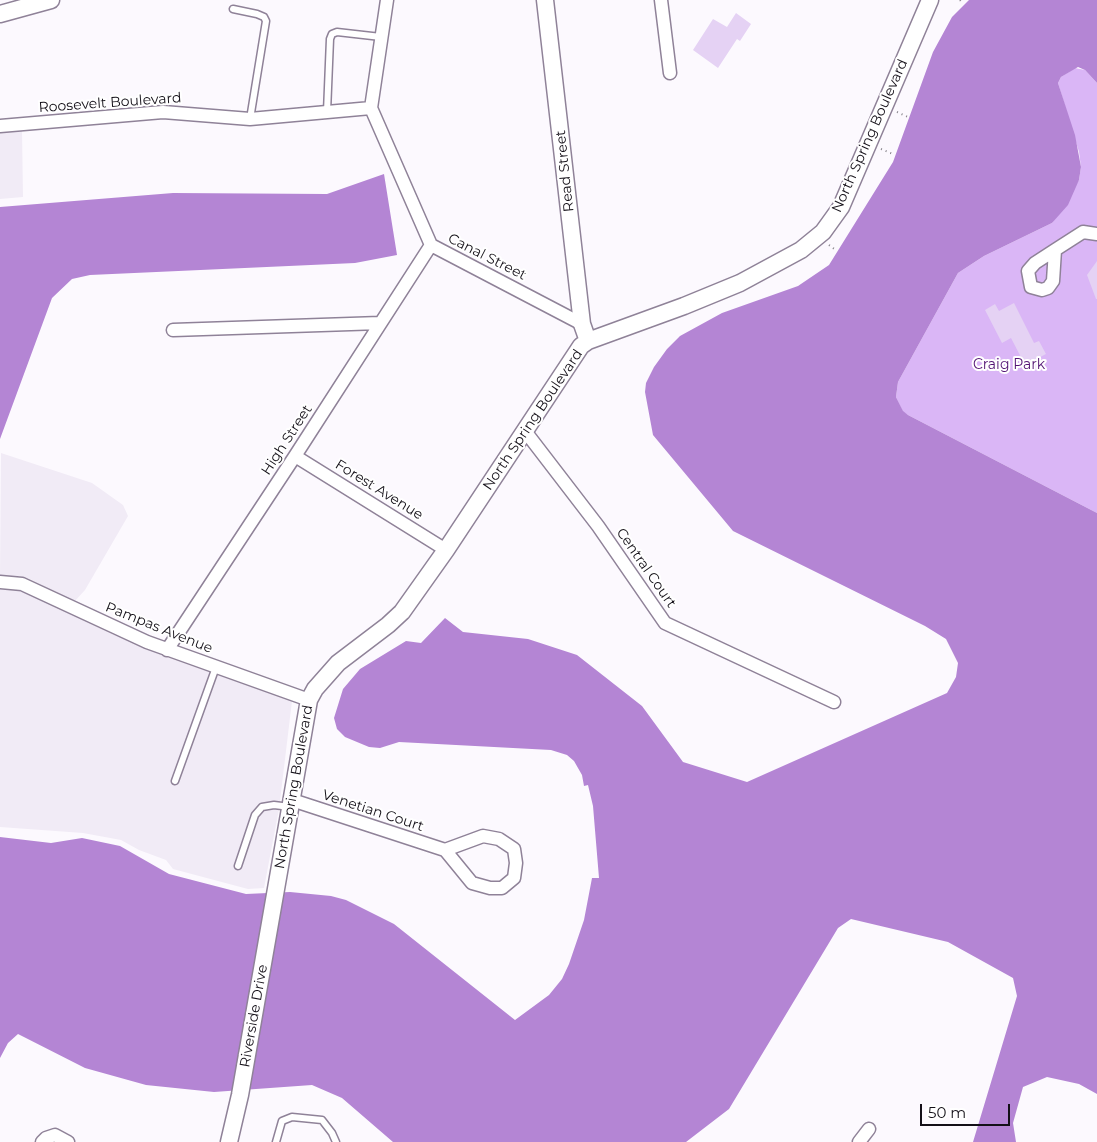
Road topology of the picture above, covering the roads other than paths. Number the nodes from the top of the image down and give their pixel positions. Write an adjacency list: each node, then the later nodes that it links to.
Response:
1 (51, 0): 7 (street)
2 (387, 0): 8 (street)
3 (545, 0): 18 (street, Read Street)
4 (661, 0): 9 (street)
5 (930, 0): 20 (street, North Spring Boulevard)
6 (233, 8): 12 (lane)
7 (0, 14)
8 (381, 37): 10 (street); 11 (lane)
9 (670, 73)
10 (371, 108): 11 (street, Roosevelt Boulevard); 15 (street, Canal Street)
11 (327, 112): 12 (street, Roosevelt Boulevard)
12 (250, 119): 13 (street, Roosevelt Boulevard)
13 (0, 126)
14 (1097, 234): 16 (street)
15 (430, 245): 17 (street, High Street); 18 (street, Canal Street)
16 (1055, 250)
17 (380, 323): 19 (street); 22 (street, High Street)
18 (582, 324): 20 (street, Read Street)
19 (173, 330)
20 (588, 341): 21 (street, North Spring Boulevard)
21 (525, 430): 23 (street, North Spring Boulevard); 28 (street, Central Court)
22 (295, 456): 23 (street, Forest Avenue); 25 (street, High Street)
23 (446, 550): 27 (street, North Spring Boulevard)
24 (0, 582): 25 (street, Pampas Avenue)
25 (166, 650): 26 (street, Pampas Avenue)
26 (216, 667): 27 (street, Pampas Avenue); 29 (lane)
27 (309, 700): 30 (street, North Spring Boulevard)
28 (834, 702)
29 (175, 781)
30 (292, 803): 31 (street, Venetian Court); 32 (lane); 33 (street, North Spring Boulevard)
31 (445, 850): 31 (street)
32 (238, 866)
33 (276, 889): 37 (street, Riverside Drive)
34 (869, 1129): 40 (street)
35 (42, 1142): 36 (street)
36 (68, 1142)
37 (229, 1142)
38 (276, 1142): 39 (lane)
39 (336, 1142)
40 (859, 1142)

